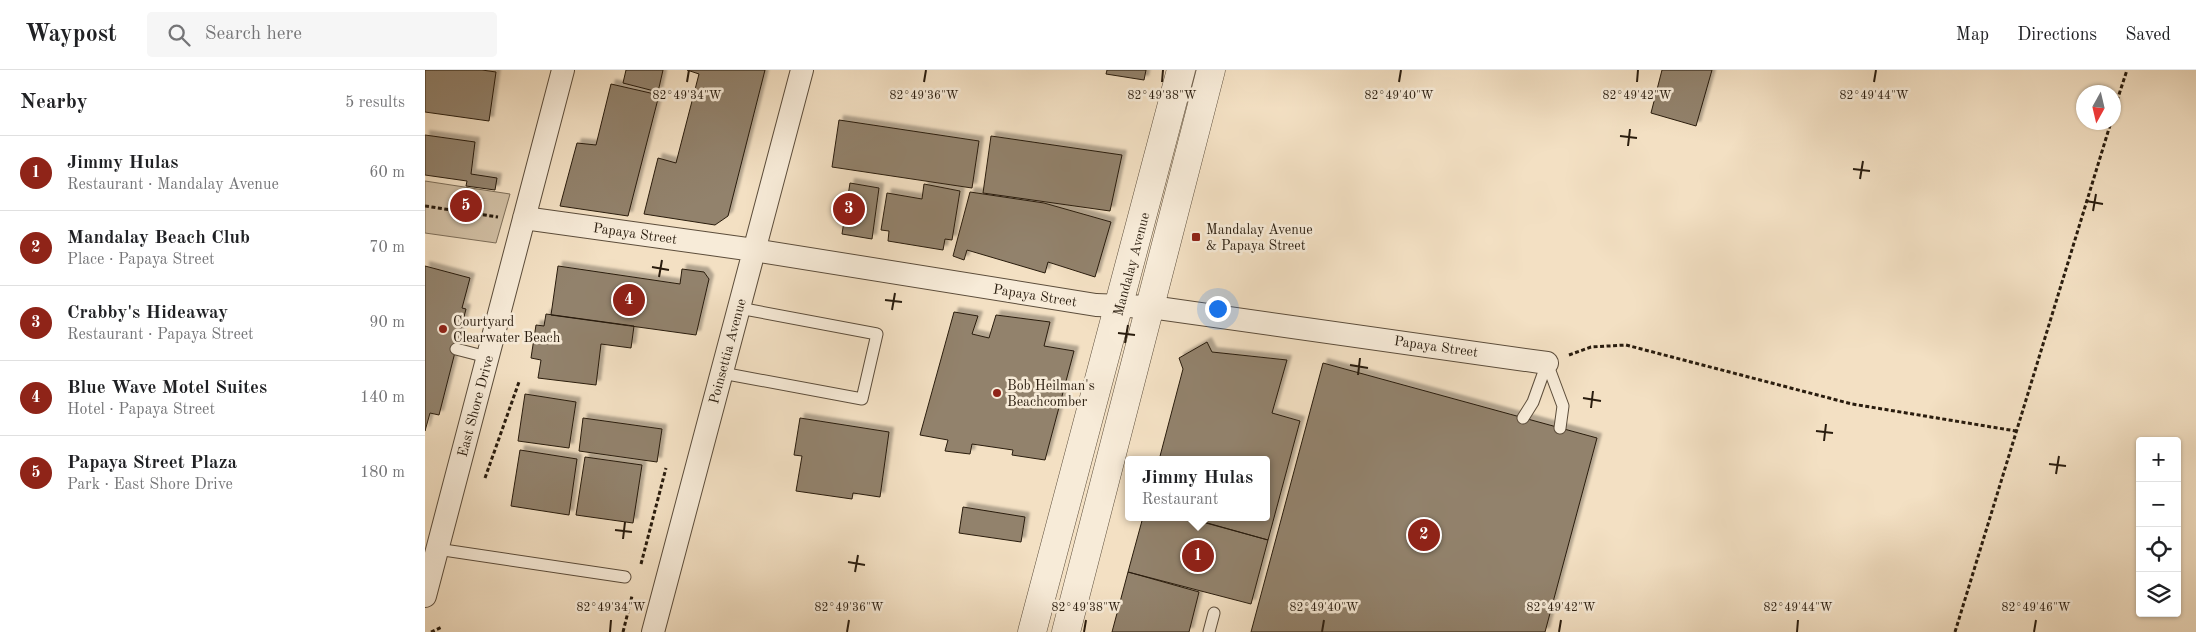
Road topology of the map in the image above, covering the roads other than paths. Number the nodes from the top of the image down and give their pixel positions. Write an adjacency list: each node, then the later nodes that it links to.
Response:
1 (563, 70): 5 (street, East Shore Drive)
2 (802, 70): 6 (street, Poinsettia Avenue)
3 (1181, 70): 7 (street, Mandalay Avenue)
4 (1211, 70): 8 (street, Mandalay Avenue)
5 (524, 218): 6 (street, Papaya Street); 11 (street, East Shore Drive)
6 (754, 250): 7 (street, Papaya Street); 9 (street, Poinsettia Avenue)
7 (1120, 307): 8 (street, Papaya Street); 21 (street, Mandalay Avenue)
8 (1151, 307): 12 (street, Papaya Street); 22 (street, Mandalay Avenue)
9 (739, 308): 13 (street, Poinsettia Avenue); 13 (lane)
10 (456, 349): 11 (lane)
11 (487, 357): 16 (street, East Shore Drive)
12 (1547, 363): 14 (lane); 15 (lane)
13 (721, 373): 20 (street, Poinsettia Avenue)
14 (1523, 418)
15 (1560, 428)
16 (432, 558): 17 (lane); 18 (street, East Shore Drive)
17 (625, 578)
18 (425, 596)
19 (1214, 613): 23 (lane)
20 (658, 631)
21 (1032, 632)
22 (1066, 632)
23 (1209, 632)

